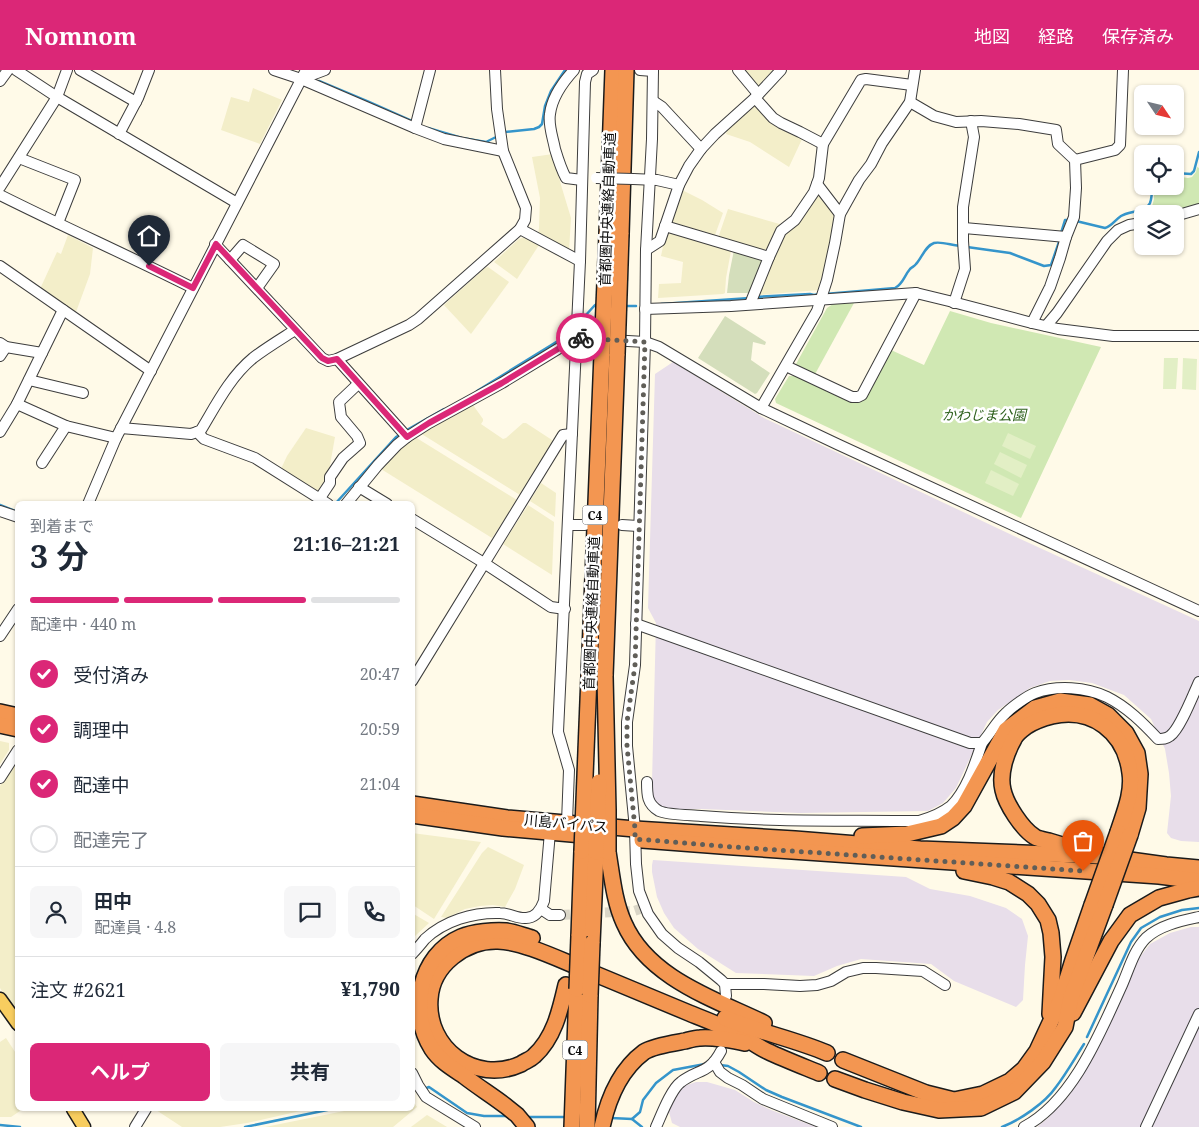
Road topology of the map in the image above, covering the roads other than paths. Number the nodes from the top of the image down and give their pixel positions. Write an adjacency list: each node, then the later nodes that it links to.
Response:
1 (8, 70): 20 (street)
2 (16, 70): 23 (street)
3 (67, 70): 23 (street)
4 (80, 70): 25 (street)
5 (274, 70): 18 (street)
6 (325, 70): 18 (street)
7 (430, 70): 28 (street)
8 (495, 70): 32 (street)
9 (574, 70): 35 (street)
10 (640, 70): 17 (street)
11 (738, 70): 22 (street)
12 (781, 70): 22 (street)
13 (915, 70): 21 (street)
14 (1123, 70): 34 (street)
15 (146, 71): 25 (street)
16 (587, 71): 35 (street)
17 (653, 71): 24 (street)
18 (304, 75): 28 (street); 41 (street)
19 (619, 75): 50 (highway, 首都圏中央連絡自動車道 / C4)
20 (0, 81)
21 (912, 85): 26 (street); 30 (street)
22 (757, 96): 30 (street); 31 (street)
23 (57, 97): 29 (street); 33 (street)
24 (653, 101): 31 (street); 36 (street)
25 (136, 102): 29 (street)
26 (910, 102): 27 (street); 44 (street)
27 (971, 121): 34 (street); 48 (street)
28 (416, 125): 32 (street)
29 (119, 134): 41 (street)
30 (823, 144): 38 (street)
31 (701, 149): 37 (street)
32 (503, 151): 49 (street)
33 (19, 158): 39 (street); 45 (street)
34 (1075, 160): 51 (street)
35 (582, 179): 36 (street, bridge); 56 (street)
36 (649, 180): 37 (street); 53 (street)
37 (679, 184): 47 (street)
38 (817, 184): 44 (street); 54 (street)
39 (0, 187)
40 (0, 196): 45 (street)
41 (237, 203): 52 (street)
42 (1199, 209): 43 (street)
43 (1184, 213)
44 (840, 214): 62 (street)
45 (58, 223): 58 (street)
46 (1134, 224): 67 (street)
47 (665, 226): 53 (street); 54 (street)
48 (964, 228): 51 (street); 63 (street)
49 (520, 229): 56 (street); 75 (street)
50 (614, 234): 125 (highway, 首都圏中央連絡自動車道 / C4, bridge); 125 (highway, 首都圏中央連絡自動車道 / C4, bridge)
51 (1066, 237): 66 (street)
52 (216, 244): 55 (street); 58 (street)
53 (646, 250): 64 (street)
54 (769, 257): 61 (street)
55 (230, 260): 59 (street); 59 (street)
56 (580, 261): 70 (street)
57 (0, 266): 65 (street)
58 (193, 288): 77 (street)
59 (256, 288): 68 (street)
60 (916, 293): 62 (street); 63 (street); 76 (street)
61 (752, 299): 62 (street); 64 (street)
62 (821, 300): 76 (street)
63 (954, 303): 66 (street)
64 (645, 309): 71 (street)
65 (63, 310): 73 (street); 77 (street)
66 (1032, 323): 67 (street)
67 (1046, 326): 69 (street)
68 (295, 330): 75 (street); 85 (street)
69 (1199, 336)
70 (576, 338): 71 (street); 87 (street); 88 (street)
71 (645, 342): 82 (street); 101 (street)
72 (3, 345): 73 (street); 74 (street)
73 (42, 353): 78 (street)
74 (0, 356)
75 (337, 359): 79 (street)
76 (786, 366): 82 (street)
77 (151, 371): 86 (street)
78 (29, 380): 80 (street); 81 (street)
79 (358, 384): 88 (street); 92 (street)
80 (83, 393)
81 (17, 404): 83 (street); 84 (street)
82 (761, 408): 104 (street)
83 (66, 426): 86 (street); 89 (street)
84 (0, 432)
85 (197, 432): 86 (street); 92 (street)
86 (118, 433): 91 (street)
87 (572, 434): 98 (street); 102 (street)
88 (407, 437): 90 (street)
89 (42, 463)
90 (359, 487): 93 (street); 94 (street)
91 (89, 501)
92 (324, 501)
93 (348, 501)
94 (382, 501)
95 (0, 511): 96 (street)
96 (15, 516)
97 (415, 522): 102 (street)
98 (568, 525): 99 (street); 103 (street)
99 (585, 525)
100 (622, 526): 101 (street)
101 (638, 526): 106 (street)
102 (484, 564): 103 (street); 108 (street)
103 (565, 609): 120 (street)
104 (1199, 611)
105 (15, 614): 107 (street)
106 (636, 624): 114 (street); 123 (street)
107 (0, 636)
108 (415, 676)
109 (1199, 682): 114 (street)
110 (0, 712): 111 (highway)
111 (15, 715)
112 (0, 725): 113 (highway)
113 (15, 728)
114 (982, 743): 117 (street)
115 (15, 755): 116 (street)
116 (0, 778)
117 (647, 782)
118 (415, 804): 120 (highway, 川島バイパス)
119 (415, 815): 121 (highway, 川島バイパス)
120 (567, 822): 123 (highway, 川島バイパス)
121 (550, 832): 123 (highway, 川島バイパス); 132 (street)
122 (1124, 833): 124 (highway); 126 (highway); 131 (highway, bridge)
123 (635, 834): 124 (highway, 川島バイパス); 127 (highway, 川島バイパス); 137 (street)
124 (795, 839): 126 (highway, 川島バイパス)
125 (590, 852): 135 (highway, 首都圏中央連絡自動車道 / C4); 135 (highway, C4); 146 (highway)
126 (1101, 856): 128 (highway, 川島バイパス)
127 (931, 860): 129 (highway, 川島バイパス); 144 (highway)
128 (1199, 868)
129 (1199, 881)
130 (1199, 888): 145 (highway)
131 (1098, 905): 144 (highway); 145 (highway)
132 (541, 909): 133 (street); 136 (street)
133 (560, 915)
134 (1199, 917): 165 (street)
135 (580, 938): 139 (highway); 139 (highway, 首都圏中央連絡自動車道 / C4, bridge)
136 (415, 951)
137 (725, 984): 138 (street); 140 (street)
138 (945, 985)
139 (578, 990): 147 (highway); 158 (highway, 首都圏中央連絡自動車道 / C4)
140 (726, 996)
141 (0, 999): 143 (main road)
142 (1199, 1014): 166 (street)
143 (15, 1020)
144 (1050, 1024): 150 (highway)
145 (1065, 1027): 154 (highway)
146 (807, 1044): 149 (highway); 157 (highway)
147 (765, 1050): 152 (highway); 162 (highway)
148 (721, 1051): 151 (street)
149 (827, 1053)
150 (843, 1060)
151 (711, 1065): 163 (street); 164 (street)
152 (819, 1073)
153 (415, 1079): 161 (street)
154 (835, 1079)
155 (74, 1111): 159 (main road)
156 (145, 1111): 160 (street)
157 (522, 1121)
158 (580, 1121)
159 (84, 1127)
160 (134, 1127)
161 (474, 1127)
162 (602, 1127)
163 (658, 1127)
164 (832, 1127)
165 (1024, 1127)
166 (1146, 1127)

